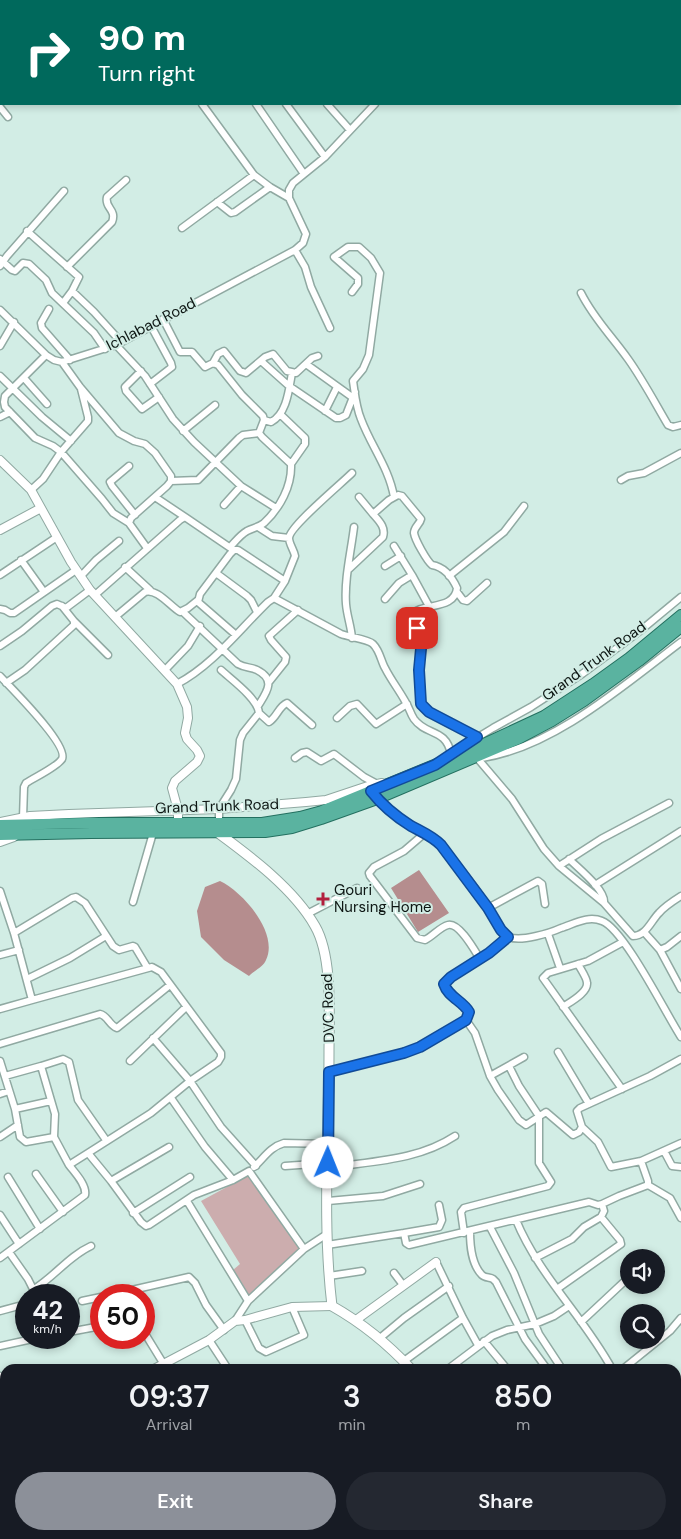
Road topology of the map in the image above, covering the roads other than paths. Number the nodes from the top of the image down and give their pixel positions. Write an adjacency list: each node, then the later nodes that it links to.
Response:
1 (203, 105): 11 (street)
2 (257, 105): 10 (street)
3 (287, 105): 9 (street)
4 (328, 105): 8 (street)
5 (374, 105): 8 (street)
6 (0, 107): 7 (street)
7 (8, 116)
8 (350, 130): 9 (street)
9 (325, 157): 10 (street)
10 (304, 174): 15 (street)
11 (254, 175): 13 (street); 16 (street)
12 (126, 180): 21 (street)
13 (270, 187): 15 (street); 16 (street)
14 (64, 191): 18 (street)
15 (288, 198): 19 (street)
16 (217, 202): 17 (street)
17 (182, 228)
18 (27, 231): 20 (street); 21 (street)
19 (295, 250): 28 (street, Ichlabad Road); 31 (street)
20 (1, 262): 25 (street)
21 (67, 267): 22 (street)
22 (72, 291): 25 (street); 32 (street)
23 (352, 292): 51 (street)
24 (581, 293): 60 (street)
25 (63, 303): 34 (street)
26 (49, 309): 37 (street)
27 (0, 310): 29 (street)
28 (163, 320): 30 (street, Ichlabad Road); 40 (street)
29 (14, 322): 33 (street); 35 (street)
30 (151, 326): 32 (street, Ichlabad Road); 46 (street)
31 (330, 328)
32 (118, 343): 34 (street, Ichlabad Road); 42 (street)
33 (0, 346)
34 (106, 349): 37 (street, Ichlabad Road)
35 (46, 355): 39 (street); 45 (street)
36 (318, 356): 41 (street)
37 (70, 360): 39 (street, Ichlabad Road)
38 (261, 361): 40 (street); 43 (street); 47 (street)
39 (62, 362): 49 (street)
40 (213, 363): 59 (street)
41 (306, 364): 43 (street); 48 (street)
42 (141, 371): 46 (street); 52 (street)
43 (292, 373): 47 (street)
44 (0, 376): 50 (street)
45 (24, 378): 50 (street); 53 (street)
46 (150, 384): 52 (street)
47 (289, 386): 55 (street); 57 (street)
48 (337, 386): 51 (street); 55 (street)
49 (80, 387): 63 (street); 72 (street)
50 (13, 388): 56 (street); 63 (street)
51 (353, 395): 55 (street); 77 (street)
52 (159, 397): 61 (street)
53 (47, 404)
54 (215, 405): 61 (street)
55 (325, 411)
56 (10, 412): 58 (street); 64 (street)
57 (280, 414): 59 (street); 68 (street)
58 (0, 417)
59 (264, 420): 62 (street)
60 (681, 425)
61 (183, 431): 67 (street)
62 (259, 433): 67 (street); 68 (street)
63 (71, 441): 64 (street)
64 (61, 452): 74 (street); 85 (street)
65 (681, 453): 71 (street)
66 (0, 460): 74 (street)
67 (215, 462): 72 (street); 73 (street)
68 (291, 464): 81 (street)
69 (129, 466): 82 (street)
70 (352, 473): 90 (street)
71 (621, 480)
72 (171, 481): 75 (street)
73 (241, 486): 78 (street); 81 (street)
74 (31, 490): 80 (street)
75 (155, 497): 82 (street); 84 (street)
76 (359, 497): 83 (street)
77 (394, 497): 83 (street); 104 (street)
78 (224, 506)
79 (524, 506): 104 (street)
80 (41, 508): 88 (street); 89 (street)
81 (276, 508): 86 (street)
82 (135, 514): 85 (street)
83 (373, 514): 99 (street)
84 (185, 517): 93 (street); 94 (street)
85 (129, 523): 93 (street)
86 (258, 527): 90 (street); 94 (street)
87 (354, 527): 99 (street)
88 (0, 530)
89 (57, 537): 96 (street); 100 (street)
90 (289, 538): 105 (street)
91 (119, 541): 100 (street)
92 (394, 546): 95 (street)
93 (147, 548): 98 (street)
94 (232, 549): 101 (street); 105 (street)
95 (401, 556): 97 (street); 103 (street)
96 (21, 560): 102 (street); 108 (street)
97 (385, 566)
98 (125, 568): 107 (street); 110 (street)
99 (349, 569): 127 (street)
100 (78, 573): 108 (street); 110 (street)
101 (216, 573): 114 (street); 120 (street)
102 (0, 575)
103 (412, 575): 113 (street); 116 (street)
104 (449, 576): 109 (street)
105 (285, 581): 112 (street)
106 (487, 583): 109 (street)
107 (150, 590): 119 (street); 122 (street)
108 (44, 592): 117 (street)
109 (457, 592): 116 (street)
110 (92, 593): 115 (street); 122 (street)
111 (681, 597): 142 (street)
112 (274, 598): 118 (street); 120 (street)
113 (386, 599)
114 (198, 600): 119 (street); 126 (street)
115 (62, 606): 123 (street); 129 (street)
116 (430, 608): 142 (street)
117 (0, 609)
118 (298, 610): 127 (street); 135 (street)
119 (183, 612): 124 (street)
120 (257, 612): 126 (street)
121 (681, 615): 146 (highway, Grand Trunk Road)
122 (115, 617): 132 (street)
123 (74, 621): 131 (street); 136 (street)
124 (200, 626): 130 (street); 132 (street)
125 (681, 627): 145 (highway, Grand Trunk Road)
126 (236, 635): 130 (street)
127 (352, 638): 138 (street)
128 (681, 642): 145 (street)
129 (0, 646)
130 (222, 649): 135 (street); 137 (street)
131 (108, 655)
132 (165, 670): 137 (street)
133 (222, 670): 139 (street)
134 (0, 676): 136 (street)
135 (269, 682): 139 (street)
136 (6, 683): 151 (street)
137 (177, 684): 150 (street)
138 (407, 704): 140 (street); 143 (street)
139 (259, 710): 141 (street); 149 (street)
140 (337, 718)
141 (312, 725)
142 (477, 737): 143 (street)
143 (451, 754): 146 (street)
144 (295, 758): 147 (street)
145 (473, 759): 147 (highway, Grand Trunk Road); 162 (street)
146 (435, 765): 147 (highway, Grand Trunk Road)
147 (375, 791): 149 (street); 154 (highway, Grand Trunk Road); 157 (street)
148 (669, 803): 161 (street)
149 (219, 809): 150 (street); 154 (street)
150 (178, 810): 151 (street); 153 (street)
151 (23, 818): 152 (street)
152 (0, 824): 153 (highway, Grand Trunk Road)
153 (178, 828): 154 (highway, Grand Trunk Road); 156 (highway, Grand Trunk Road)
154 (218, 828): 171 (main road, DVC Road)
155 (681, 831): 163 (street)
156 (153, 833): 158 (highway, Grand Trunk Road); 167 (street)
157 (425, 833): 170 (street); 182 (street)
158 (18, 835): 159 (highway, Grand Trunk Road); 160 (street)
159 (0, 836)
160 (0, 842)
161 (569, 859): 162 (street); 163 (street)
162 (559, 866): 168 (street)
163 (595, 885): 168 (street)
164 (357, 888): 171 (street)
165 (0, 891): 173 (street)
166 (681, 896): 172 (street)
167 (132, 902)
168 (604, 903): 172 (street)
169 (546, 904): 170 (street)
170 (488, 908): 177 (street)
171 (307, 914): 204 (main road, DVC Road)
172 (644, 932): 180 (street)
173 (14, 933): 175 (street); 179 (street)
174 (548, 934): 177 (street); 178 (street); 185 (street)
175 (106, 936): 184 (street); 186 (street)
176 (681, 936): 180 (street)
177 (508, 937): 182 (street)
178 (623, 942): 183 (street); 194 (street)
179 (19, 950): 181 (street); 186 (street)
180 (660, 950): 188 (street)
181 (0, 955)
182 (480, 958): 193 (street)
183 (578, 964): 185 (street); 191 (street)
184 (147, 967): 187 (street); 189 (street)
185 (560, 968): 191 (street)
186 (27, 979): 189 (street)
187 (170, 985): 190 (street); 196 (street)
188 (681, 989)
189 (32, 1000): 192 (street)
190 (186, 1007): 195 (street); 207 (street)
191 (563, 1007): 208 (street)
192 (0, 1009)
193 (466, 1020): 204 (street); 206 (street)
194 (681, 1036)
195 (153, 1038): 201 (street); 207 (street)
196 (0, 1044)
197 (558, 1052): 213 (street)
198 (524, 1057): 203 (street)
199 (681, 1059): 208 (street)
200 (0, 1061): 205 (street)
201 (130, 1061)
202 (40, 1066): 205 (street); 212 (street); 221 (street)
203 (508, 1066): 206 (street); 215 (street)
204 (329, 1072): 223 (main road, DVC Road)
205 (5, 1076): 209 (street)
206 (490, 1076): 215 (street)
207 (190, 1081): 211 (street); 229 (street)
208 (622, 1088): 213 (street)
209 (9, 1091): 210 (street); 214 (street)
210 (0, 1094)
211 (171, 1098): 221 (street); 238 (street)
212 (51, 1101): 214 (street); 218 (street)
213 (589, 1104): 217 (street)
214 (15, 1110): 216 (street)
215 (539, 1116): 217 (street); 253 (street)
216 (18, 1125): 218 (street); 220 (street)
217 (582, 1127): 227 (street)
218 (54, 1136): 228 (street)
219 (455, 1136): 231 (street)
220 (0, 1137)
221 (106, 1140): 226 (street)
222 (681, 1143): 225 (street)
223 (329, 1144): 229 (street); 231 (main road, DVC Road)
224 (169, 1147): 237 (street)
225 (664, 1151): 227 (street); 232 (street)
226 (88, 1152): 228 (street); 237 (street)
227 (641, 1161): 240 (street)
228 (69, 1165): 245 (street)
229 (256, 1166): 233 (street)
230 (285, 1166): 231 (street)
231 (328, 1166): 242 (main road, DVC Road)
232 (681, 1167)
233 (249, 1171): 238 (street); 259 (street)
234 (36, 1174): 245 (street)
235 (190, 1177): 246 (street)
236 (8, 1178): 252 (street)
237 (111, 1180): 246 (street)
238 (234, 1180): 241 (street)
239 (420, 1184): 242 (street)
240 (648, 1186): 243 (street); 249 (street)
241 (187, 1201): 246 (street); 276 (street)
242 (328, 1201): 255 (main road, DVC Road)
243 (602, 1204): 248 (street); 250 (street)
244 (439, 1205): 254 (street)
245 (63, 1212): 252 (street)
246 (133, 1213)
247 (0, 1215): 256 (street)
248 (601, 1217): 262 (street); 273 (street)
249 (681, 1218)
250 (516, 1220): 251 (street); 262 (street)
251 (490, 1227): 253 (street); 288 (street)
252 (40, 1229): 256 (street)
253 (467, 1232): 254 (street); 289 (street)
254 (404, 1233): 257 (street)
255 (327, 1234): 257 (main road, DVC Road); 259 (street)
256 (19, 1244): 260 (street)
257 (328, 1245): 266 (main road, DVC Road)
258 (91, 1246): 268 (street)
259 (304, 1248): 276 (street)
260 (9, 1252): 261 (street); 267 (street)
261 (0, 1258)
262 (534, 1258): 273 (street)
263 (436, 1262): 270 (street); 271 (street)
264 (362, 1271): 266 (street)
265 (394, 1274): 270 (street)
266 (329, 1276): 277 (main road, DVC Road)
267 (30, 1284)
268 (44, 1284)
269 (155, 1285): 290 (street)
270 (403, 1285): 285 (street)
271 (448, 1286): 282 (street); 291 (street)
272 (620, 1286): 287 (street)
273 (557, 1290): 278 (street)
274 (90, 1299): 275 (street)
275 (82, 1301)
276 (248, 1301): 286 (street)
277 (332, 1306): 280 (street); 285 (main road)
278 (569, 1306): 287 (street); 288 (street)
279 (15, 1307): 281 (street)
280 (292, 1307): 284 (street); 284 (street)
281 (0, 1311)
282 (463, 1318): 294 (street); 297 (street)
283 (681, 1318): 306 (street)
284 (245, 1320): 286 (street)
285 (356, 1320): 291 (main road)
286 (235, 1321): 290 (street)
287 (581, 1322): 305 (street)
288 (535, 1324): 289 (street); 304 (street)
289 (518, 1328): 294 (street); 303 (street)
290 (224, 1330): 292 (street)
291 (380, 1338): 297 (main road)
292 (208, 1340): 298 (street); 299 (street)
293 (15, 1343): 295 (street)
294 (481, 1343): 301 (street); 302 (street)
295 (0, 1346)
296 (154, 1349): 298 (street)
297 (404, 1361): 300 (main road)
298 (163, 1364)
299 (225, 1364)
300 (407, 1364)
301 (454, 1364)
302 (502, 1364)
303 (543, 1364)
304 (559, 1364)
305 (610, 1364)
306 (629, 1364)

